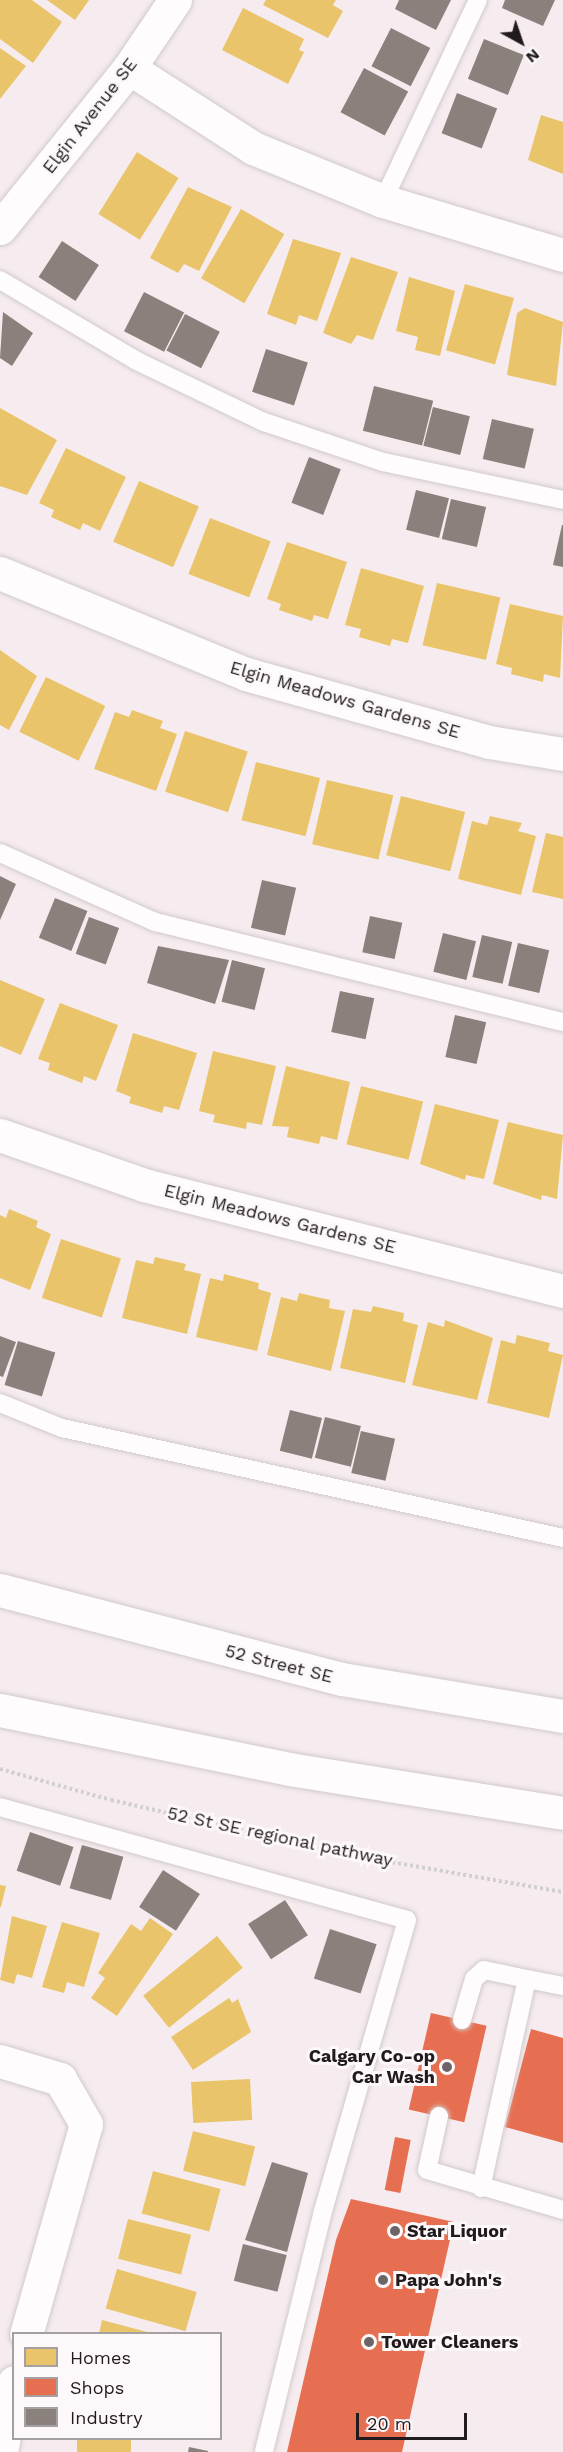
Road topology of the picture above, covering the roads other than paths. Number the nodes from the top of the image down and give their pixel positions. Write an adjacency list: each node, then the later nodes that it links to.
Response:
1 (175, 0): 3 (street, Elgin Avenue SE)
2 (478, 0): 4 (lane)
3 (129, 68): 4 (street); 5 (street, Elgin Avenue SE)
4 (383, 201): 6 (street)
5 (0, 228)
6 (563, 255)
7 (0, 280): 8 (lane)
8 (563, 500)
9 (0, 573): 10 (street, Elgin Meadows Gardens SE)
10 (563, 754)
11 (0, 853): 12 (lane)
12 (563, 1022)
13 (0, 1135): 14 (street, Elgin Meadows Gardens SE)
14 (563, 1291)
15 (0, 1403): 16 (lane)
16 (563, 1538)
17 (0, 1590): 19 (street, 52 Street SE)
18 (0, 1710): 21 (street)
19 (563, 1716)
20 (0, 1807): 32 (lane)
21 (556, 1814)
22 (527, 1979): 23 (lane); 24 (lane); 27 (lane)
23 (563, 1986)
24 (462, 2020)
25 (0, 2061): 29 (street)
26 (439, 2116): 27 (lane)
27 (481, 2188): 28 (lane)
28 (563, 2210)
29 (27, 2332)
30 (12, 2393): 31 (street)
31 (1, 2452)
32 (264, 2452)

